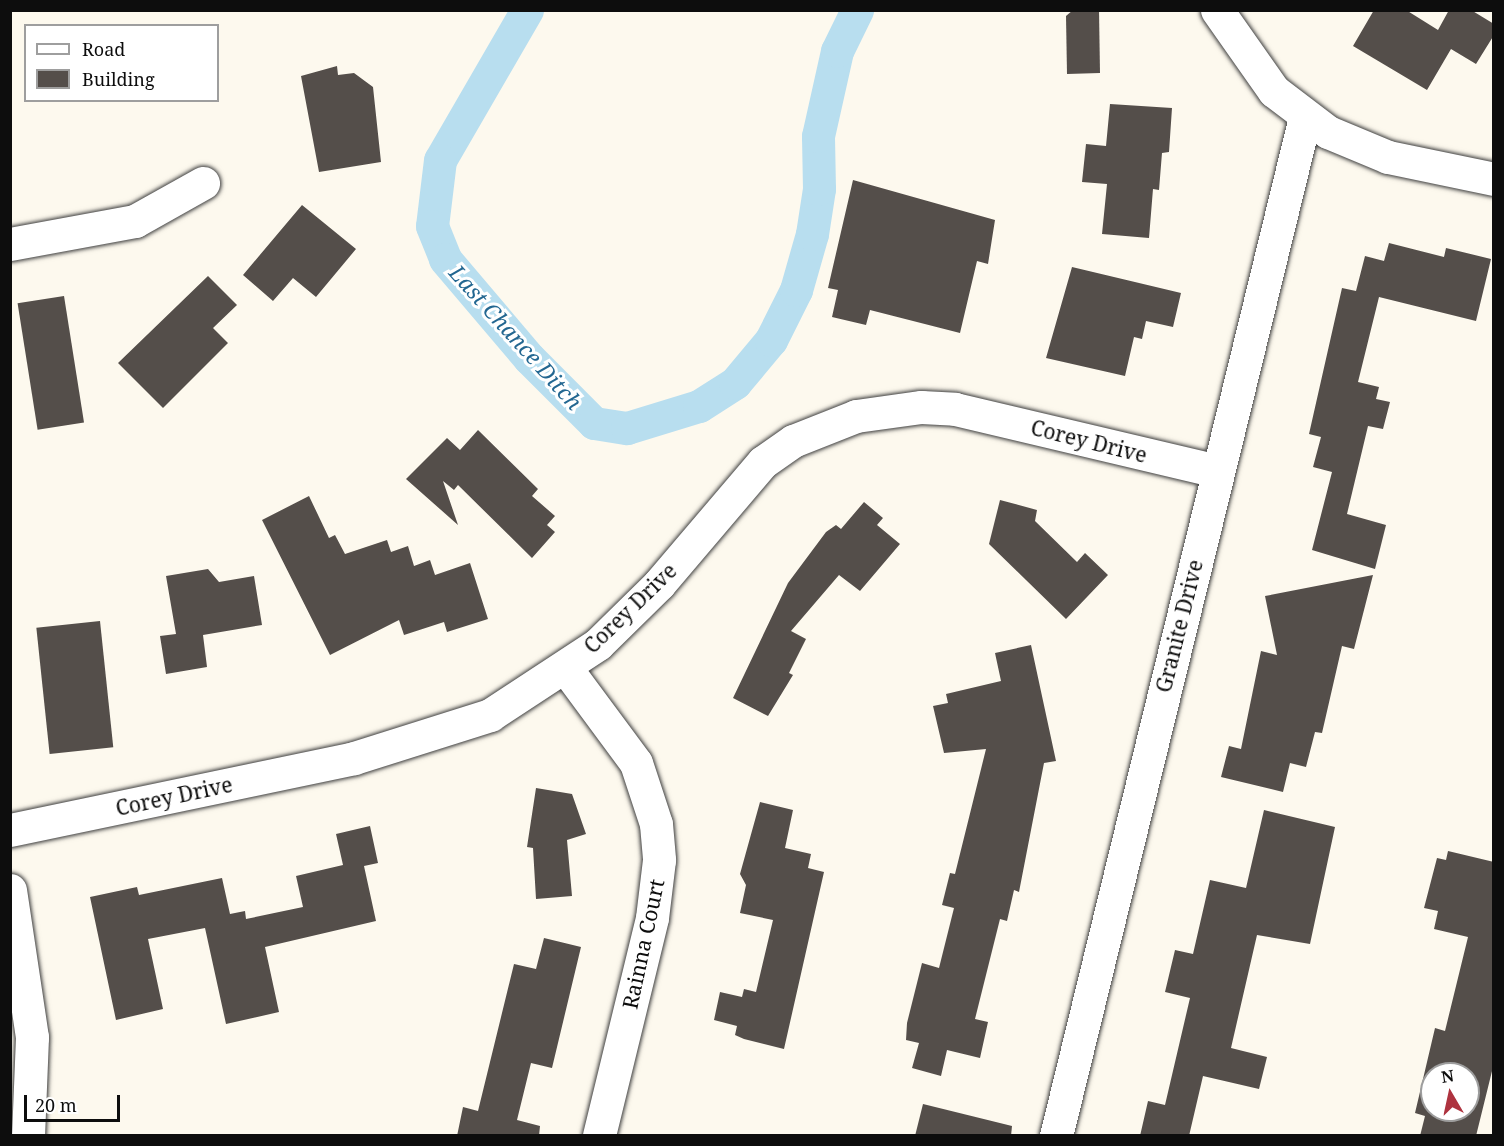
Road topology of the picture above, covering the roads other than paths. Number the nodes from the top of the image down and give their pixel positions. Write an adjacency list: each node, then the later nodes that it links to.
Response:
1 (1217, 10): 2 (street)
2 (1305, 117): 3 (street); 6 (street, Granite Drive)
3 (1494, 179)
4 (203, 183): 5 (street)
5 (10, 244)
6 (1217, 471): 7 (street, Corey Drive); 12 (street, Granite Drive)
7 (565, 667): 8 (street, Corey Drive); 11 (street, Rainna Court)
8 (10, 830)
9 (10, 890): 10 (street)
10 (28, 1136)
11 (599, 1136)
12 (1056, 1136)

